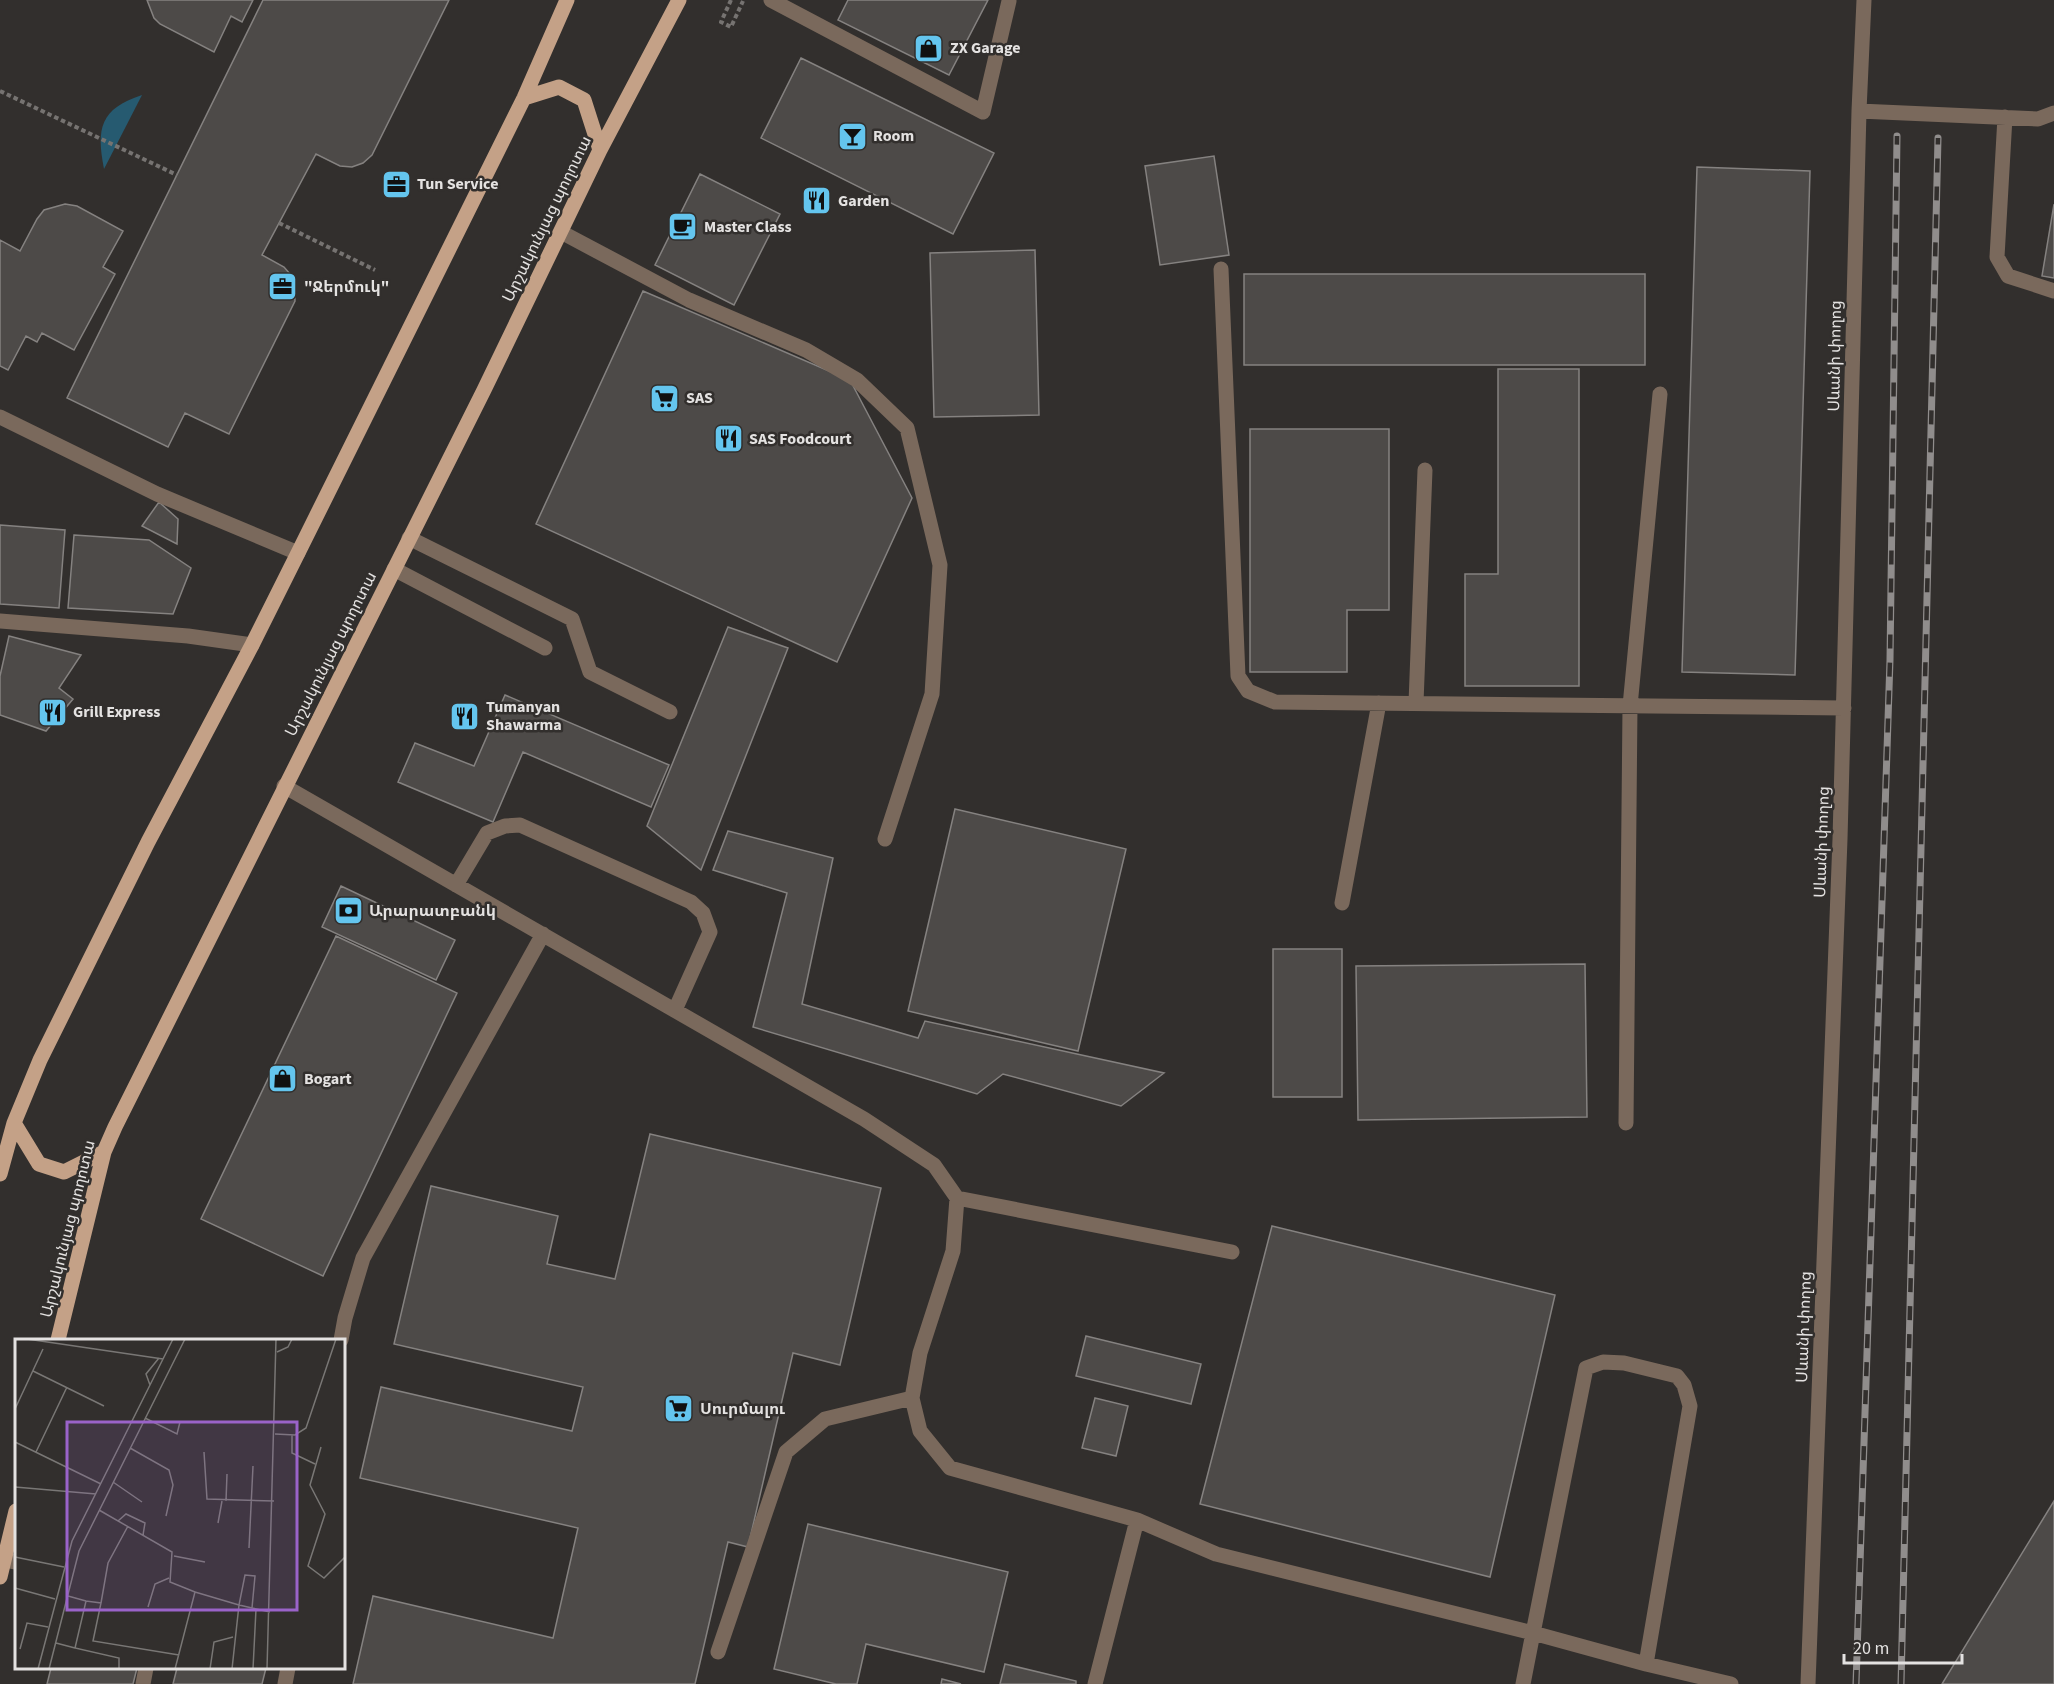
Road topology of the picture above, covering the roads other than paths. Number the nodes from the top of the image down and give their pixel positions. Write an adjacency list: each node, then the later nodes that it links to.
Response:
1 (567, 0): 6 (main road)
2 (679, 0): 10 (main road, Արշակունյաց պողոտա)
3 (771, 0): 5 (street)
4 (1864, 0): 7 (street, Սևանի փողոց)
5 (1009, 1)
6 (524, 98): 10 (main road); 18 (main road)
7 (1858, 111): 9 (street); 26 (street, Սևանի փողոց)
8 (2054, 113): 9 (street)
9 (2005, 117): 13 (street)
10 (600, 150): 11 (main road, Արշակունյաց պողոտա)
11 (561, 232): 17 (main road, Արշակունյաց պողոտա); 29 (street)
12 (1221, 269): 23 (street)
13 (2054, 291)
14 (1660, 394): 25 (street)
15 (0, 417): 18 (street)
16 (1425, 470): 24 (street)
17 (410, 538): 19 (main road, Արշակունյաց պողոտա); 27 (street)
18 (298, 553): 21 (main road)
19 (394, 569): 22 (street); 28 (main road, Արշակունյաց պողոտա)
20 (0, 621): 21 (street)
21 (252, 645): 34 (main road)
22 (544, 648)
23 (1379, 703): 24 (street); 31 (street)
24 (1416, 703): 25 (street)
25 (1630, 706): 26 (street); 35 (street)
26 (1844, 708): 58 (street, Սևանի փողոց)
27 (670, 712)
28 (284, 786): 30 (street); 36 (main road, Արշակունյաց պողոտա)
29 (885, 839)
30 (456, 885): 32 (street); 33 (street)
31 (1342, 903)
32 (543, 934): 33 (street); 41 (street)
33 (675, 1010): 38 (street)
34 (14, 1123): 36 (main road); 37 (main road)
35 (1626, 1123)
36 (104, 1152): 40 (main road, Արշակունյաց պողոտա)
37 (0, 1174)
38 (957, 1198): 39 (street); 42 (street)
39 (1232, 1252)
40 (58, 1339)
41 (341, 1339)
42 (912, 1398): 43 (street); 48 (street)
43 (1137, 1520): 47 (street); 55 (street)
44 (15, 1521): 45 (main road)
45 (11, 1561): 46 (main road)
46 (0, 1577)
47 (1533, 1633): 49 (street); 49 (street); 56 (street)
48 (718, 1652)
49 (1646, 1664): 52 (street)
50 (146, 1669): 53 (street)
51 (288, 1669): 54 (street)
52 (1684, 1678): 57 (street)
53 (142, 1684)
54 (285, 1684)
55 (1095, 1684)
56 (1523, 1684)
57 (1731, 1684)
58 (1808, 1684)

